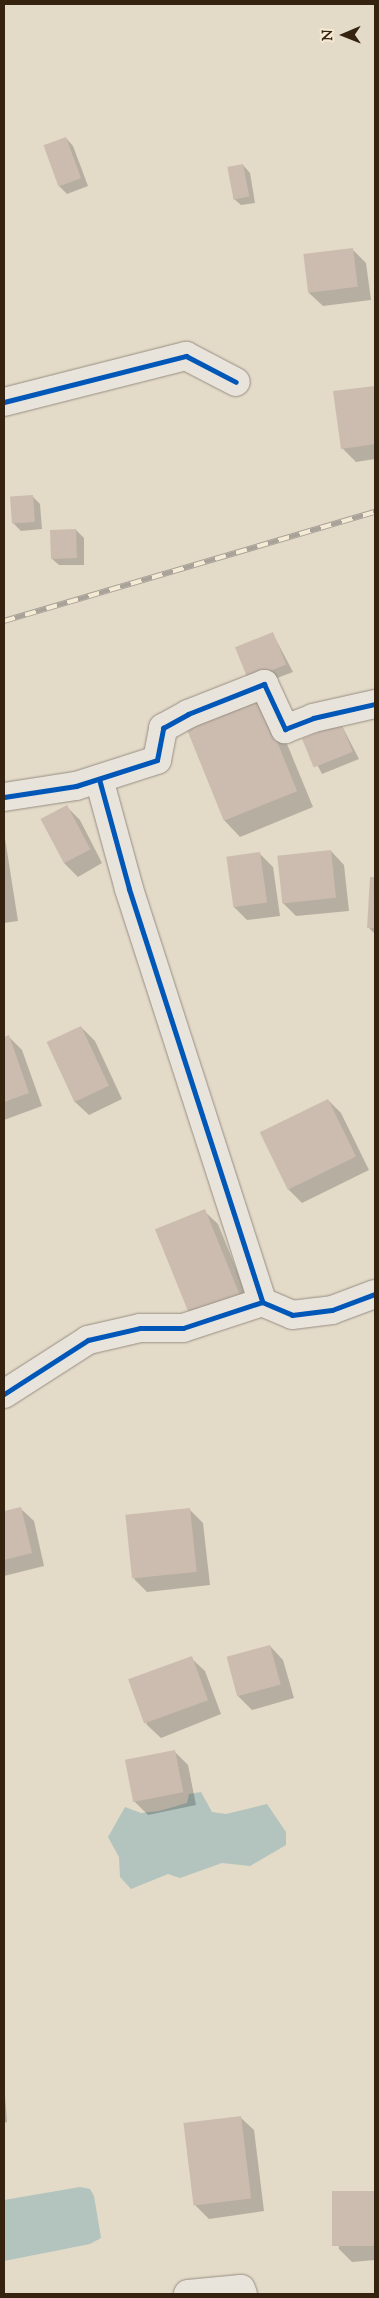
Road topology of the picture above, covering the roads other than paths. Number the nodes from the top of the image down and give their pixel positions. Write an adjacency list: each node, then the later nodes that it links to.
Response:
1 (236, 382): 2 (street)
2 (4, 402)
3 (375, 704): 4 (street)
4 (99, 779): 5 (street); 7 (street)
5 (4, 797)
6 (375, 1294): 7 (street)
7 (262, 1302): 8 (street)
8 (4, 1394)
9 (188, 2294): 10 (street)
10 (243, 2294)

